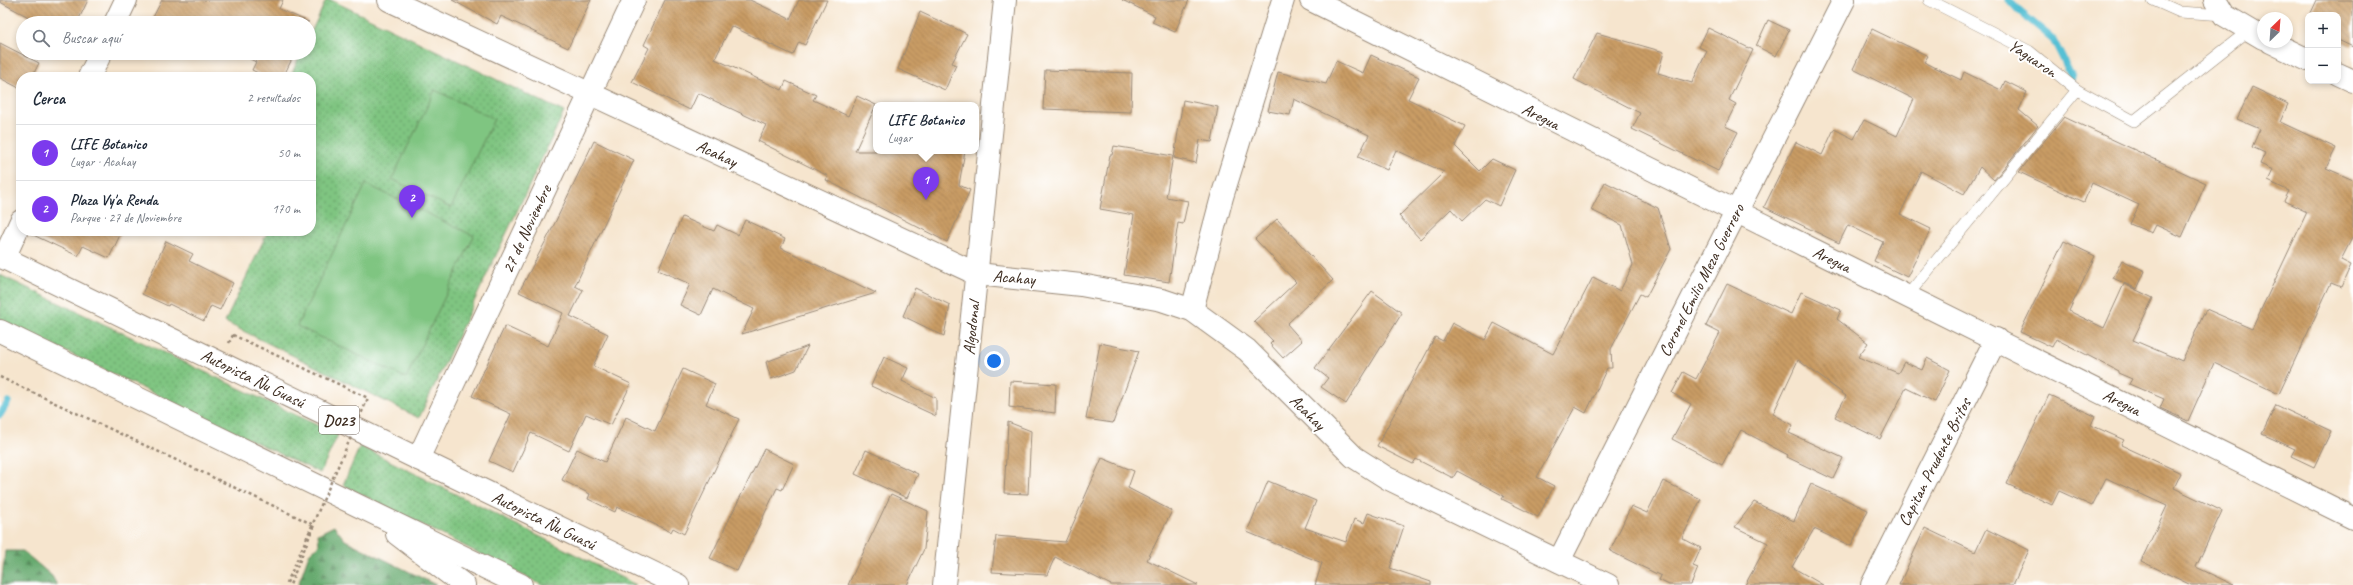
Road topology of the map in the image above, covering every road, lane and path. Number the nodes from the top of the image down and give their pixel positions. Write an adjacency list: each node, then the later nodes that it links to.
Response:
1 (126, 0): 11 (main road)
2 (389, 0): 20 (main road, Acahay)
3 (634, 0): 20 (main road, 27 de Noviembre)
4 (1005, 0): 24 (main road, Algodonal)
5 (1283, 0): 26 (main road)
6 (1311, 0): 21 (main road, Aregua)
7 (1844, 0): 21 (main road, Coronel Emilio Meza Guerrero)
8 (1929, 0): 19 (lane, Yaguaron)
9 (2153, 0): 10 (lane)
10 (2220, 7): 12 (main road)
11 (118, 16)
12 (2255, 35): 19 (lane, Yaguaron)
13 (2283, 48): 14 (main road)
14 (2305, 59)
15 (98, 60): 16 (main road)
16 (92, 72)
17 (2341, 75): 18 (main road)
18 (2353, 81)
19 (2077, 90): 25 (lane)
20 (590, 93): 24 (main road, Acahay); 31 (main road, 27 de Noviembre)
21 (1735, 212): 25 (main road, Aregua); 34 (main road, Coronel Emilio Meza Guerrero)
22 (16, 230): 23 (main road)
23 (2, 257): 31 (main road, Autopista Ñu Guasú / D023)
24 (977, 274): 26 (main road, Acahay); 40 (main road, Algodonal)
25 (1907, 296): 29 (main road, Aregua)
26 (1192, 310): 34 (main road, Acahay)
27 (0, 331): 32 (main road)
28 (233, 335): 35 (path, bridge)
29 (1996, 339): 33 (main road, Aregua); 42 (main road, Capitan Prudente Britos)
30 (0, 377): 36 (path, bridge)
31 (418, 459): 39 (main road, Autopista Ñu Guasú / D023)
32 (361, 506): 37 (main road); 38 (main road)
33 (2353, 518)
34 (1559, 561): 41 (main road, Acahay)
35 (286, 585)
36 (290, 585)
37 (464, 585)
38 (521, 585)
39 (678, 585)
40 (944, 585)
41 (1608, 585)
42 (1872, 585)

